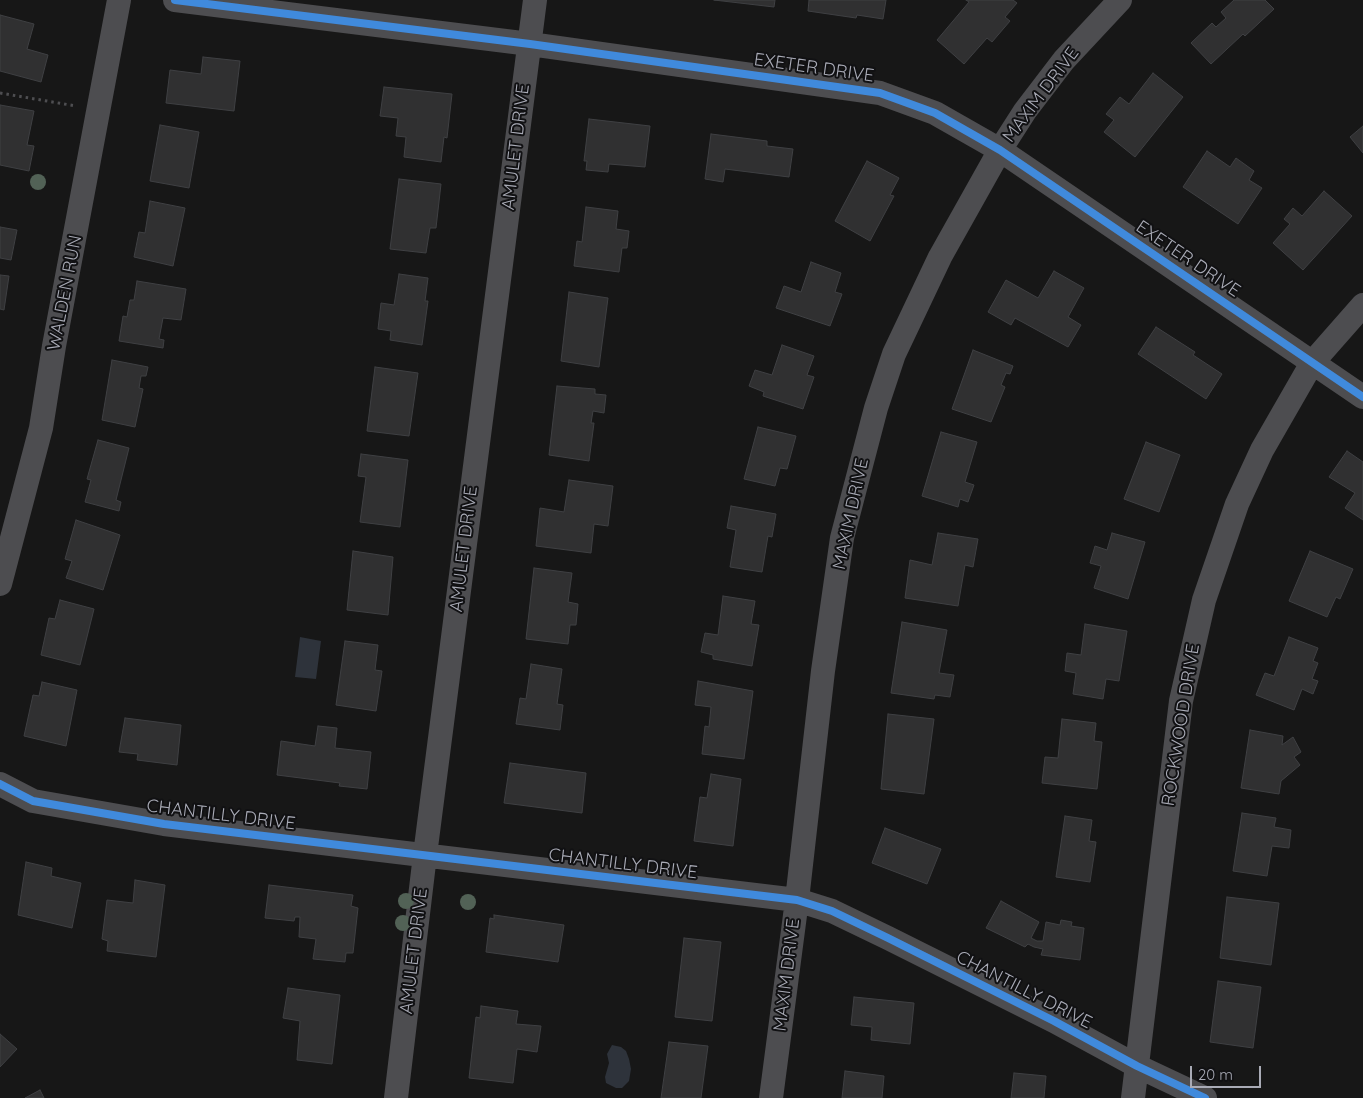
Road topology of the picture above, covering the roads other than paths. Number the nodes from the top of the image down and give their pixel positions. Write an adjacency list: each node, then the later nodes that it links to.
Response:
1 (119, 0): 10 (street, WALDEN RUN)
2 (175, 0): 5 (street, EXETER DRIVE)
3 (535, 0): 5 (street, AMULET DRIVE)
4 (1120, 0): 6 (street, MAXIM DRIVE)
5 (530, 44): 6 (street, EXETER DRIVE); 12 (street, AMULET DRIVE)
6 (1000, 150): 8 (street, EXETER DRIVE); 13 (street, MAXIM DRIVE)
7 (1363, 305): 8 (street, ROCKWOOD DRIVE)
8 (1312, 363): 9 (street, EXETER DRIVE); 14 (street, ROCKWOOD DRIVE)
9 (1363, 397)
10 (0, 584)
11 (0, 784): 12 (street, CHANTILLY DRIVE)
12 (425, 855): 13 (street, CHANTILLY DRIVE); 15 (street, AMULET DRIVE)
13 (797, 900): 14 (street, CHANTILLY DRIVE); 16 (street, MAXIM DRIVE)
14 (1137, 1066): 17 (street, ROCKWOOD DRIVE); 18 (street, CHANTILLY DRIVE)
15 (396, 1098)
16 (771, 1098)
17 (1133, 1098)
18 (1206, 1098)

